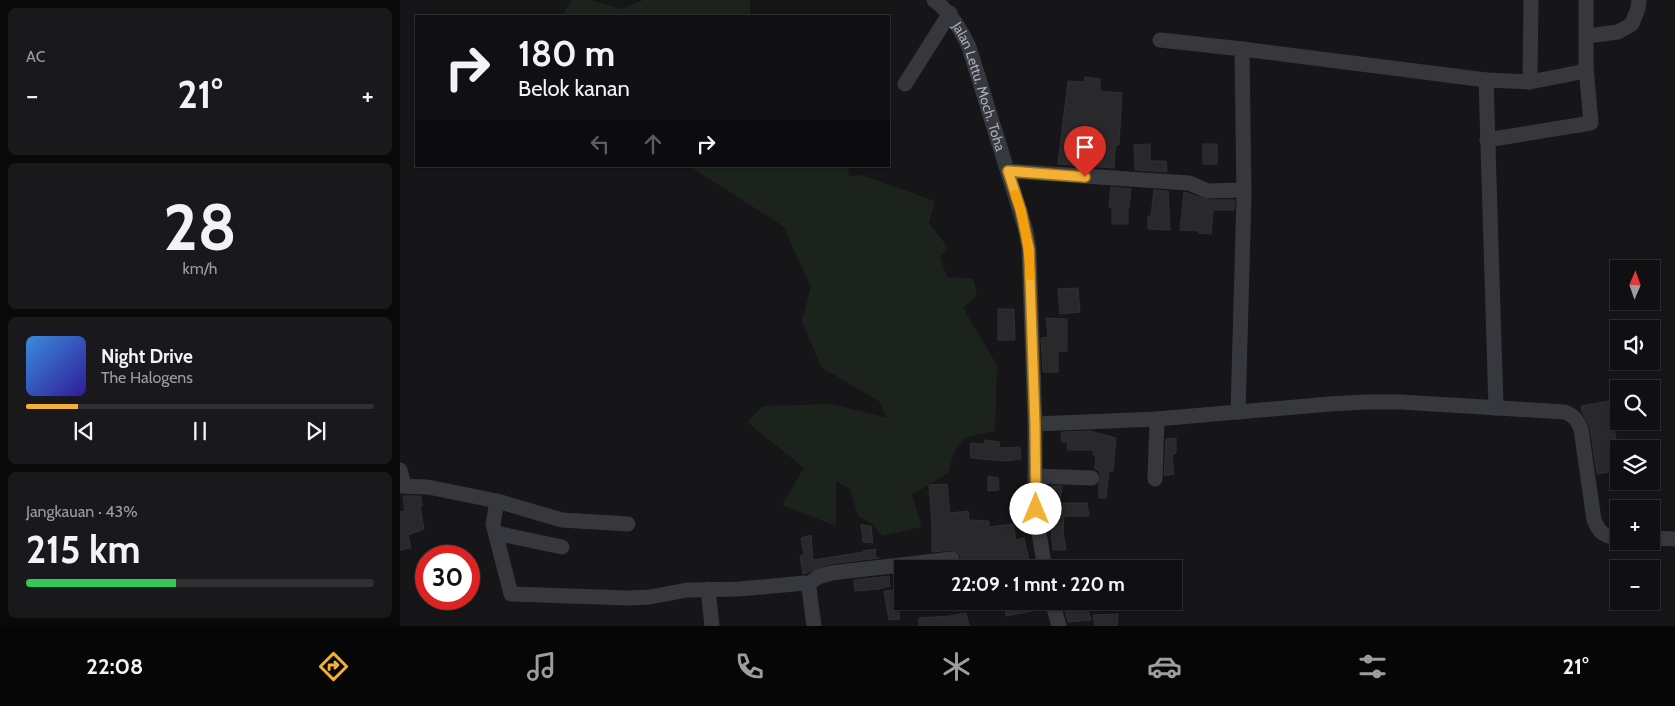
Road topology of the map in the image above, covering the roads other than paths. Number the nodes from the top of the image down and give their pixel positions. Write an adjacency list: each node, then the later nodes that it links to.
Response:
1 (934, 0): 5 (street, Jalan Lettu. Moch. Toha)
2 (1531, 0): 11 (street)
3 (1586, 0): 6 (street)
4 (1639, 0): 6 (street)
5 (950, 13): 12 (street); 14 (street, Jalan Lettu. Moch. Toha)
6 (1587, 36): 9 (street)
7 (1160, 40): 8 (street)
8 (1242, 49): 10 (street); 15 (street)
9 (1586, 67): 11 (street); 13 (street)
10 (1486, 80): 11 (street); 13 (street)
11 (1530, 82)
12 (905, 84)
13 (1487, 140): 16 (street)
14 (1008, 171): 15 (street); 19 (street, Jalan Lettu. Moch. Toha)
15 (1243, 190): 17 (street)
16 (1496, 408): 17 (street); 28 (street)
17 (1238, 412): 18 (street)
18 (1157, 419): 19 (street); 23 (street)
19 (1035, 424): 21 (street, Jalan Lettu. Moch. Toha)
20 (400, 470): 24 (street)
21 (1035, 476): 22 (street); 32 (street, Jalan Lettu. Moch. Toha)
22 (1092, 478)
23 (1155, 479)
24 (402, 485): 25 (street)
25 (497, 501): 26 (street); 27 (street)
26 (628, 524)
27 (496, 533): 31 (street); 35 (street)
28 (1610, 536)
29 (1660, 538): 30 (street)
30 (1675, 539)
31 (562, 547)
32 (1043, 560)
33 (894, 566): 34 (street)
34 (808, 584): 35 (street); 38 (street)
35 (708, 590): 37 (street)
36 (1055, 610): 39 (street)
37 (712, 626)
38 (814, 626)
39 (1059, 626)

